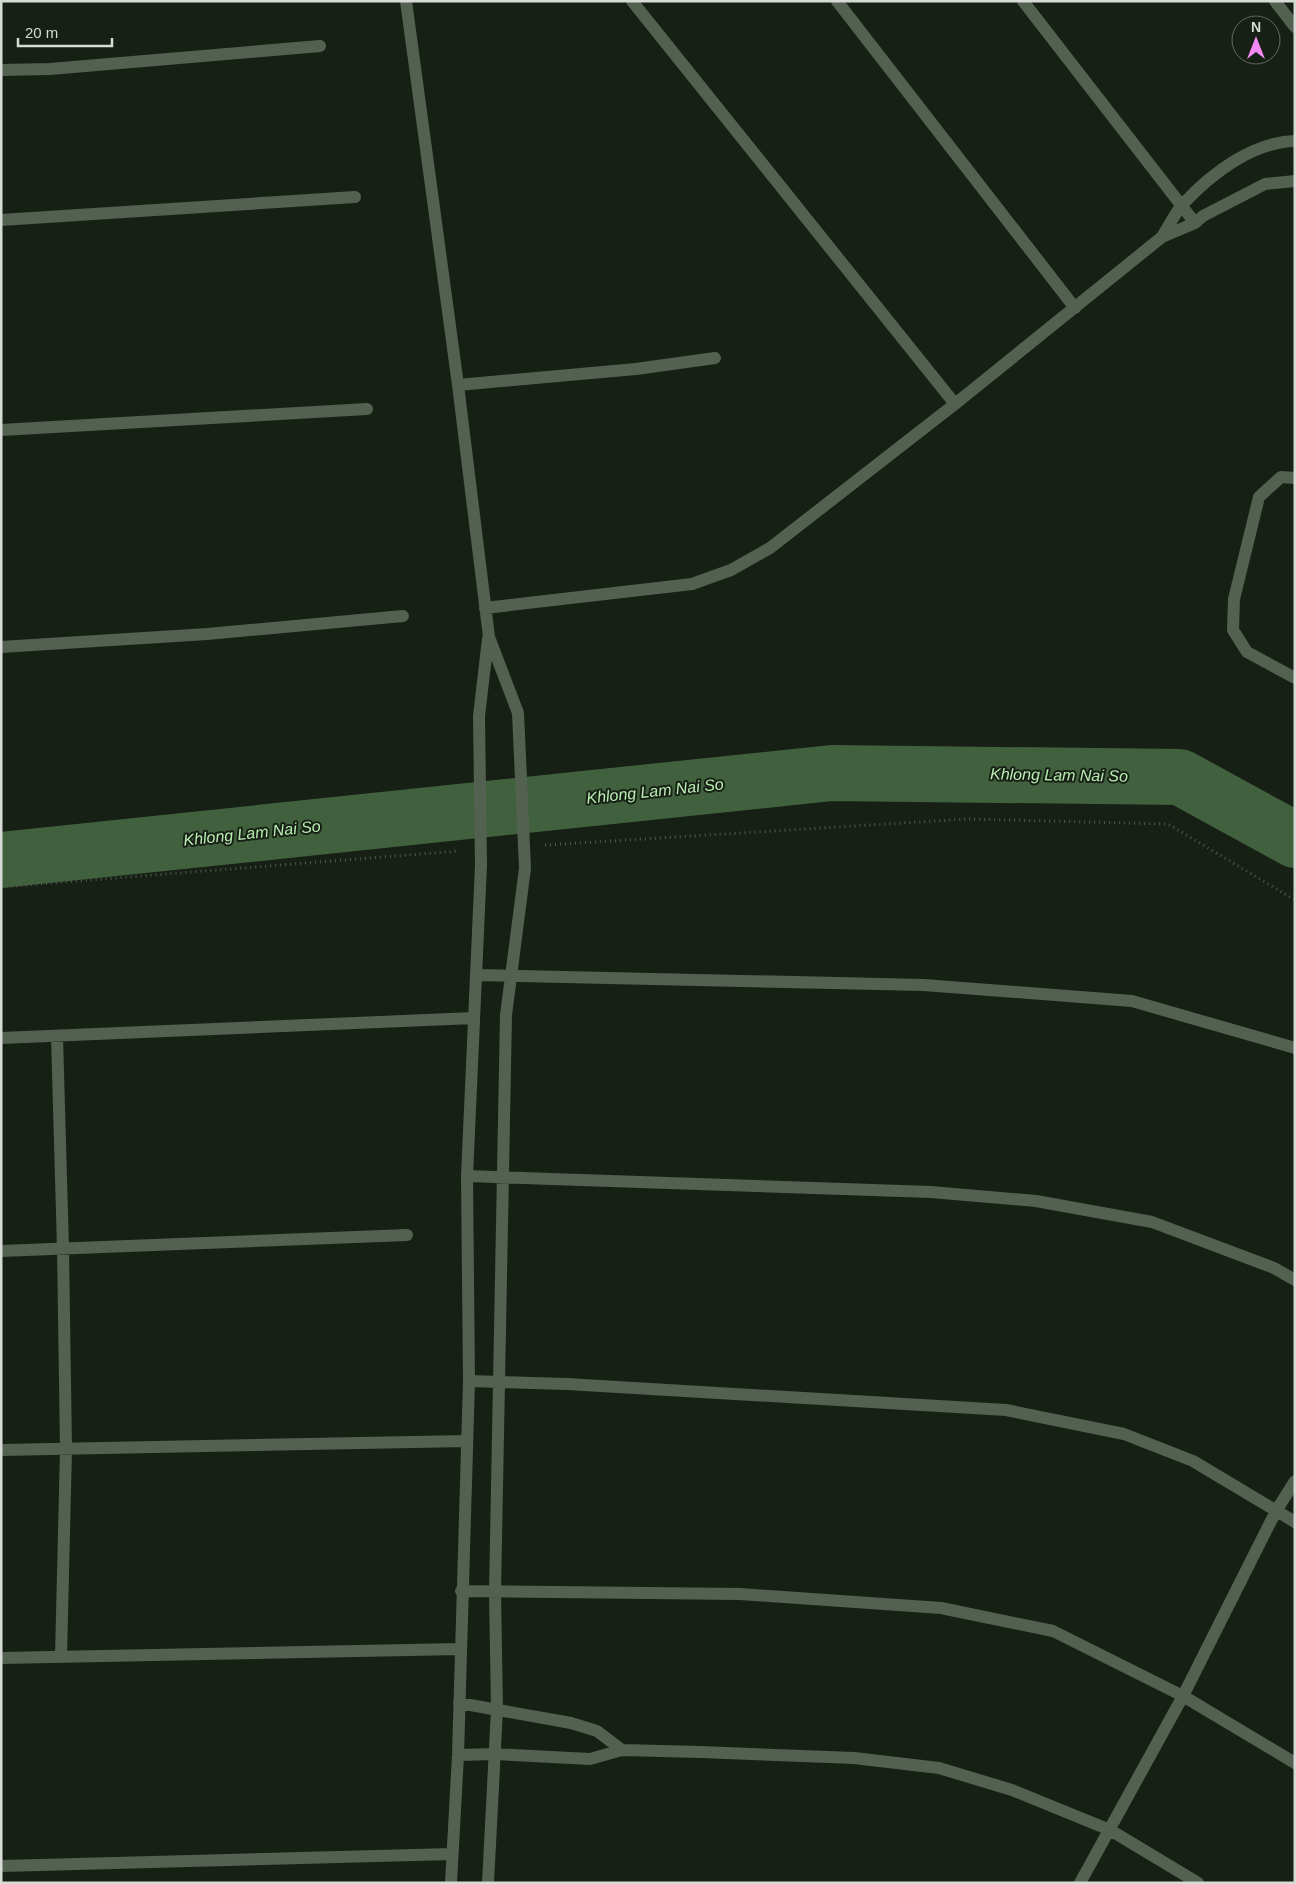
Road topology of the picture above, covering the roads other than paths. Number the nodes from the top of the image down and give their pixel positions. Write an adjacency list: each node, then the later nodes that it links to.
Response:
1 (406, 1): 18 (street)
2 (632, 1): 19 (street)
3 (837, 1): 16 (street)
4 (1023, 1): 12 (street)
5 (1275, 1): 6 (street)
6 (1295, 27)
7 (320, 46): 8 (street)
8 (1, 70)
9 (1292, 141): 12 (street)
10 (1290, 181): 14 (street)
11 (355, 197): 13 (street)
12 (1182, 205): 14 (street); 15 (street)
13 (1, 220)
14 (1195, 223): 15 (street)
15 (1162, 236): 16 (street)
16 (1075, 308): 19 (street)
17 (715, 358): 18 (street)
18 (458, 385): 23 (street)
19 (955, 404): 23 (street)
20 (367, 410): 21 (street)
21 (1, 430)
22 (1295, 478): 27 (street)
23 (485, 608): 25 (street)
24 (403, 616): 26 (street)
25 (489, 637): 28 (street); 29 (street)
26 (1, 647)
27 (1295, 678)
28 (477, 975): 29 (street); 30 (street)
29 (512, 975): 33 (street); 35 (street)
30 (474, 1018): 31 (street); 34 (street)
31 (57, 1036): 32 (street); 37 (street)
32 (1, 1038)
33 (1295, 1048)
34 (467, 1176): 35 (street); 40 (street)
35 (503, 1177): 39 (street); 41 (street)
36 (407, 1235): 37 (street)
37 (63, 1248): 38 (street); 43 (street)
38 (1, 1251)
39 (1295, 1280)
40 (468, 1381): 41 (street); 42 (street)
41 (499, 1382): 46 (street); 49 (street)
42 (467, 1441): 43 (street); 48 (street)
43 (66, 1449): 44 (street); 51 (street)
44 (1, 1450)
45 (1295, 1481): 46 (street)
46 (1276, 1511): 47 (street); 53 (street)
47 (1295, 1522)
48 (462, 1591): 49 (street); 50 (street)
49 (495, 1592): 53 (street); 55 (street)
50 (460, 1649): 51 (street); 54 (street)
51 (61, 1657): 52 (street)
52 (1, 1658)
53 (1183, 1696): 59 (street); 60 (street)
54 (459, 1703): 55 (street); 58 (street)
55 (497, 1709): 56 (street); 57 (street)
56 (622, 1750): 57 (street); 60 (street)
57 (496, 1754): 58 (street); 64 (street)
58 (458, 1755): 61 (street)
59 (1295, 1763)
60 (1110, 1830): 65 (street); 66 (street)
61 (452, 1854): 62 (street); 63 (street)
62 (1, 1866)
63 (451, 1883)
64 (488, 1883)
65 (1080, 1883)
66 (1198, 1883)

